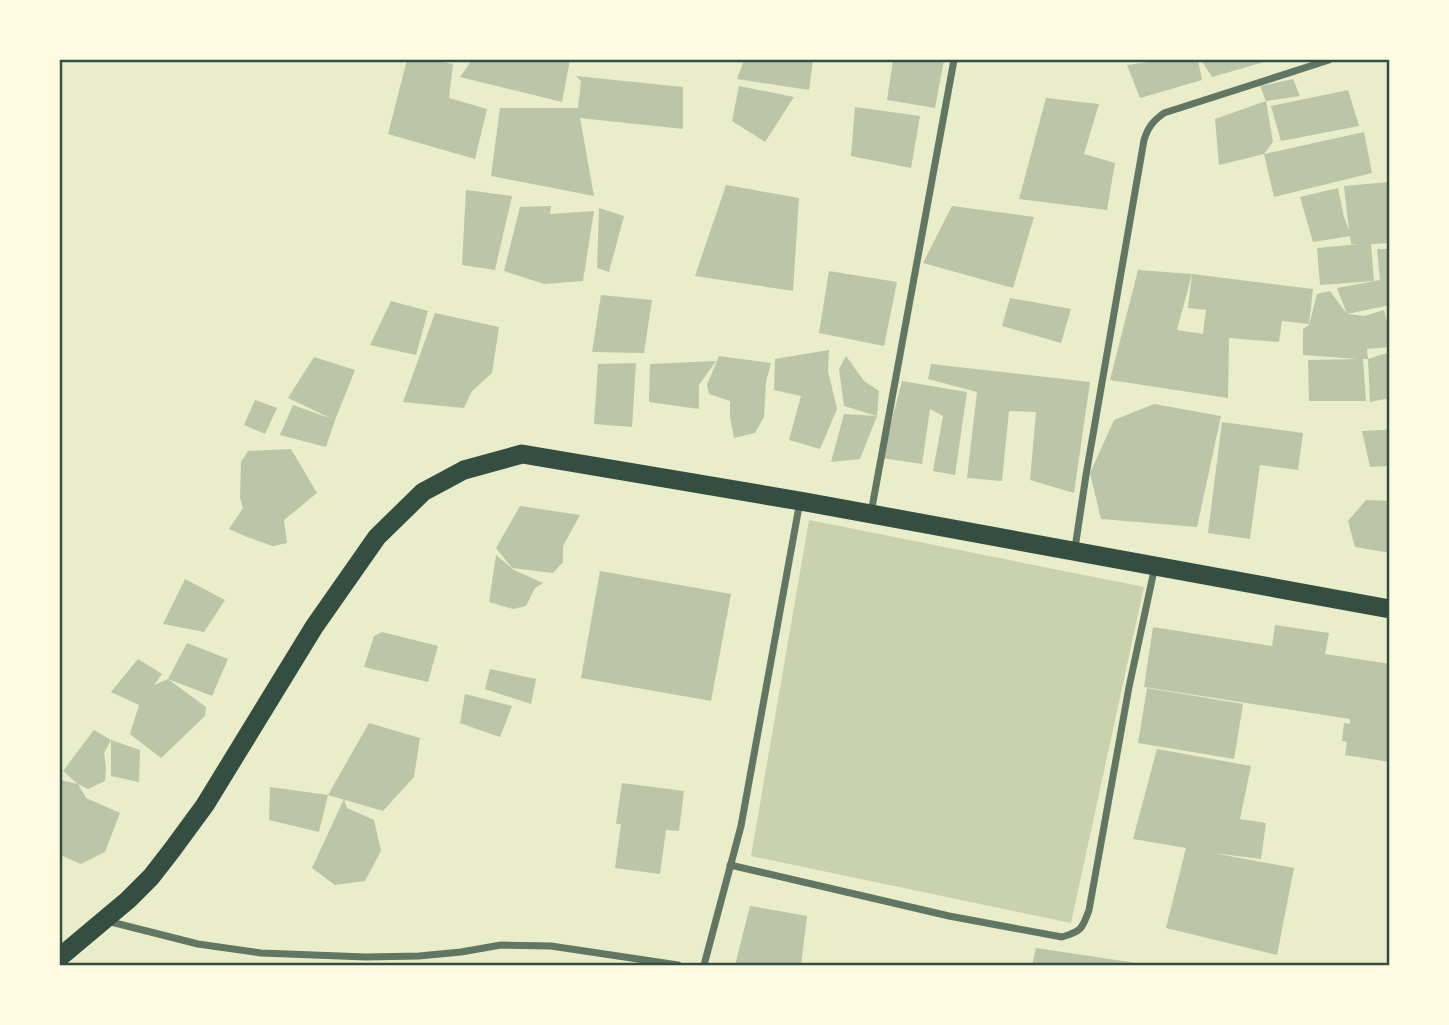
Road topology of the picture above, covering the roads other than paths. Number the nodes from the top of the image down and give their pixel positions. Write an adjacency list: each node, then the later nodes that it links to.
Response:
1 (954, 60): 4 (street)
2 (1329, 60): 5 (street)
3 (800, 501): 4 (highway); 8 (street); 9 (highway)
4 (871, 514): 5 (highway)
5 (1075, 551): 6 (highway)
6 (1155, 565): 7 (highway); 8 (street)
7 (1390, 609)
8 (730, 864): 12 (street)
9 (104, 920): 10 (highway); 11 (street)
10 (60, 957)
11 (678, 965)
12 (704, 965)

